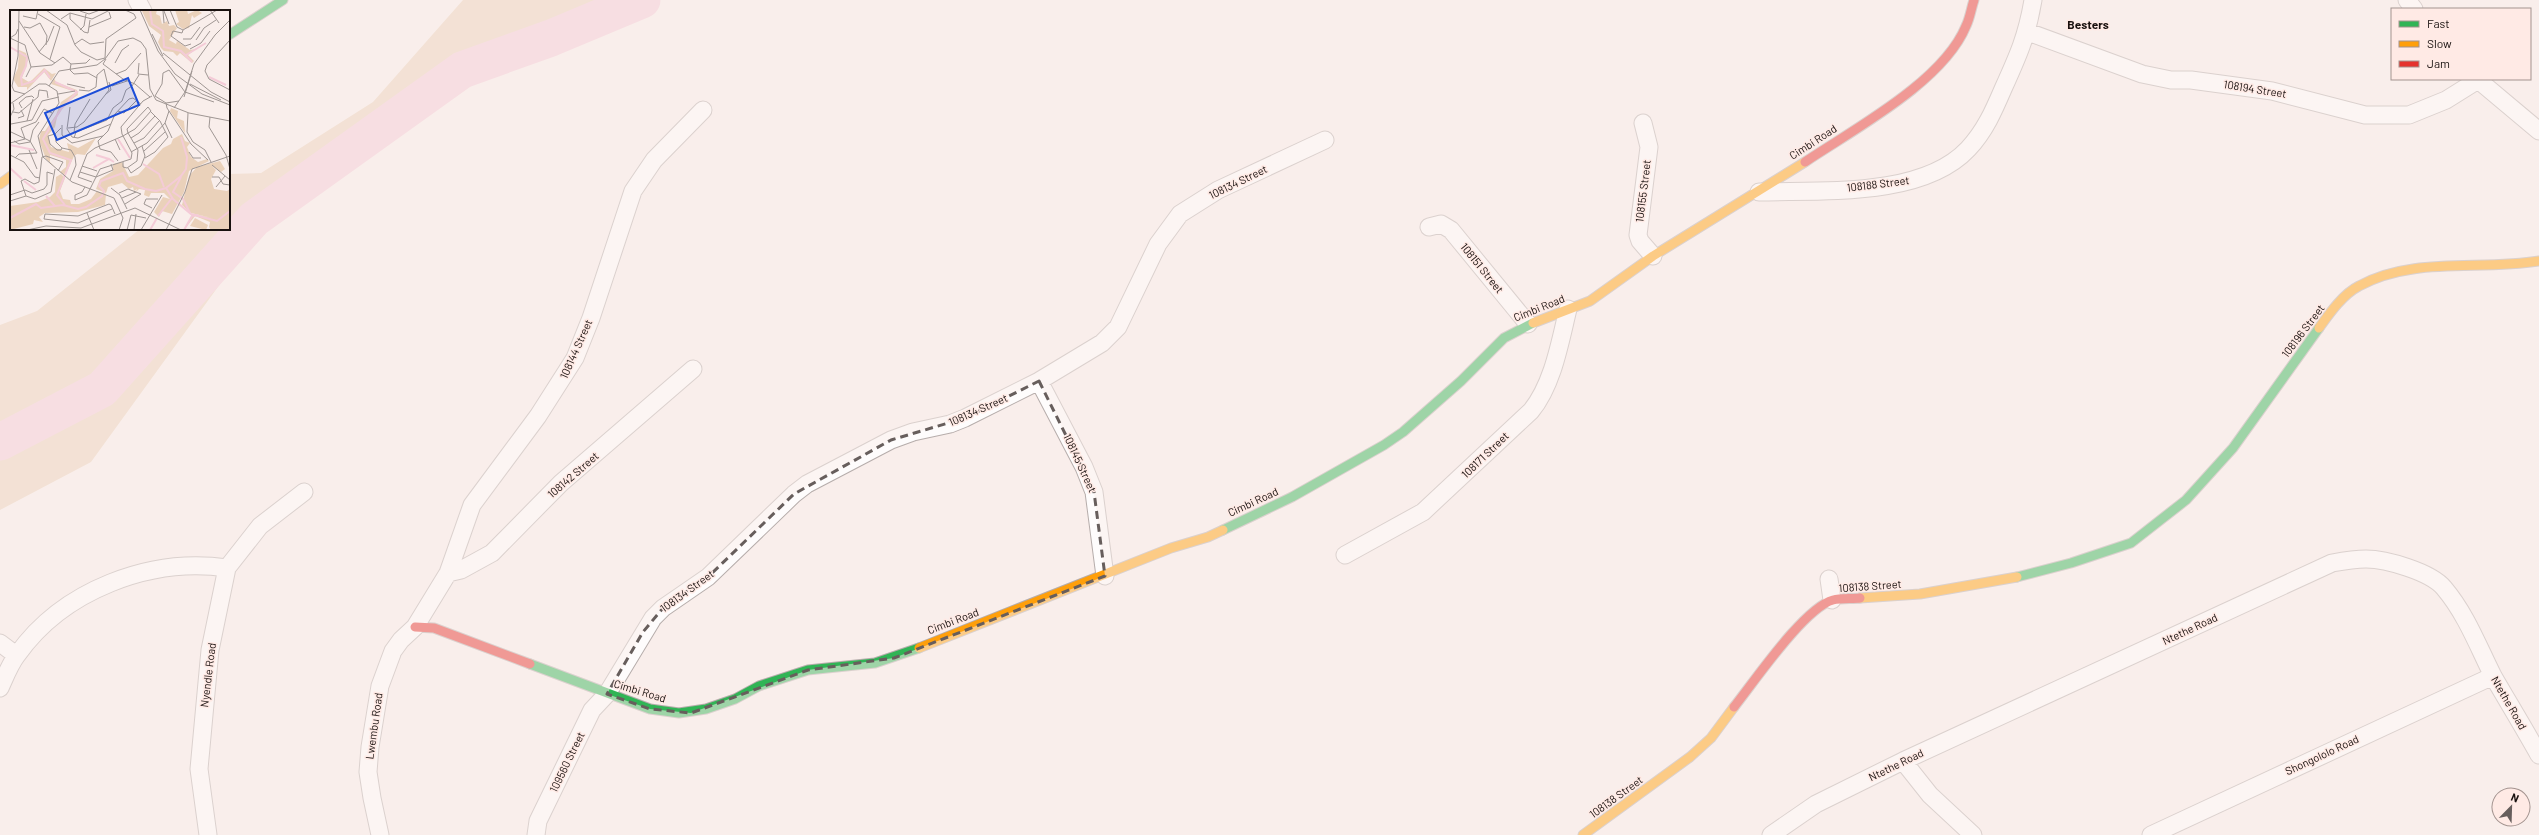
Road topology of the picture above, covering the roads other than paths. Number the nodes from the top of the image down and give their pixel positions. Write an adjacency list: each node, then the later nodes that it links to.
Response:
1 (137, 0): 7 (street)
2 (283, 0): 9 (street)
3 (1974, 0): 18 (street, Cimbi Road)
4 (2033, 0): 8 (street, 108188 Street)
5 (2407, 0): 6 (street)
6 (2413, 8)
7 (142, 10)
8 (2028, 32): 10 (street, 108194 Street); 18 (street, 108188 Street)
9 (230, 34)
10 (2476, 80)
11 (2479, 80): 14 (street)
12 (703, 110): 30 (street, 108144 Street)
13 (1643, 122): 20 (street, 108155 Street)
14 (2539, 131)
15 (1325, 140): 25 (street, 108134 Street)
16 (10, 177): 17 (street)
17 (0, 184)
18 (1759, 192): 20 (street, Cimbi Road)
19 (1429, 227): 23 (street, 108151 Street)
20 (1653, 256): 22 (street, Cimbi Road)
21 (2539, 261): 27 (street, 108196 Street)
22 (1568, 308): 23 (street, Cimbi Road); 28 (street, 108171 Street)
23 (1528, 324): 31 (street, Cimbi Road)
24 (693, 369): 30 (street, 108142 Street)
25 (1039, 381): 31 (street, 108145 Street); 39 (street, 108134 Street)
26 (304, 492): 29 (street, Nyendle Road)
27 (2186, 500): 33 (street, 108138 Street)
28 (1345, 555)
29 (227, 568): 36 (street); 42 (street, Nyendle Road)
30 (448, 573): 34 (street, 108144 Street)
31 (1105, 576): 39 (street, Cimbi Road)
32 (1829, 579): 33 (street)
33 (1832, 600): 45 (street, 108138 Street)
34 (415, 628): 39 (street, Cimbi Road); 43 (street, Lwembu Road)
35 (0, 642): 36 (street)
36 (16, 655): 38 (street)
37 (2493, 676): 40 (street, Ntethe Road); 41 (street, Ntethe Road); 48 (street, Shongololo Road)
38 (0, 688)
39 (607, 694): 44 (street, 109560 Street)
40 (2539, 755)
41 (1903, 761): 46 (street, Ntethe Road); 47 (street)
42 (208, 835)
43 (380, 835)
44 (536, 835)
45 (1583, 835)
46 (1771, 835)
47 (1973, 835)
48 (2151, 835)

